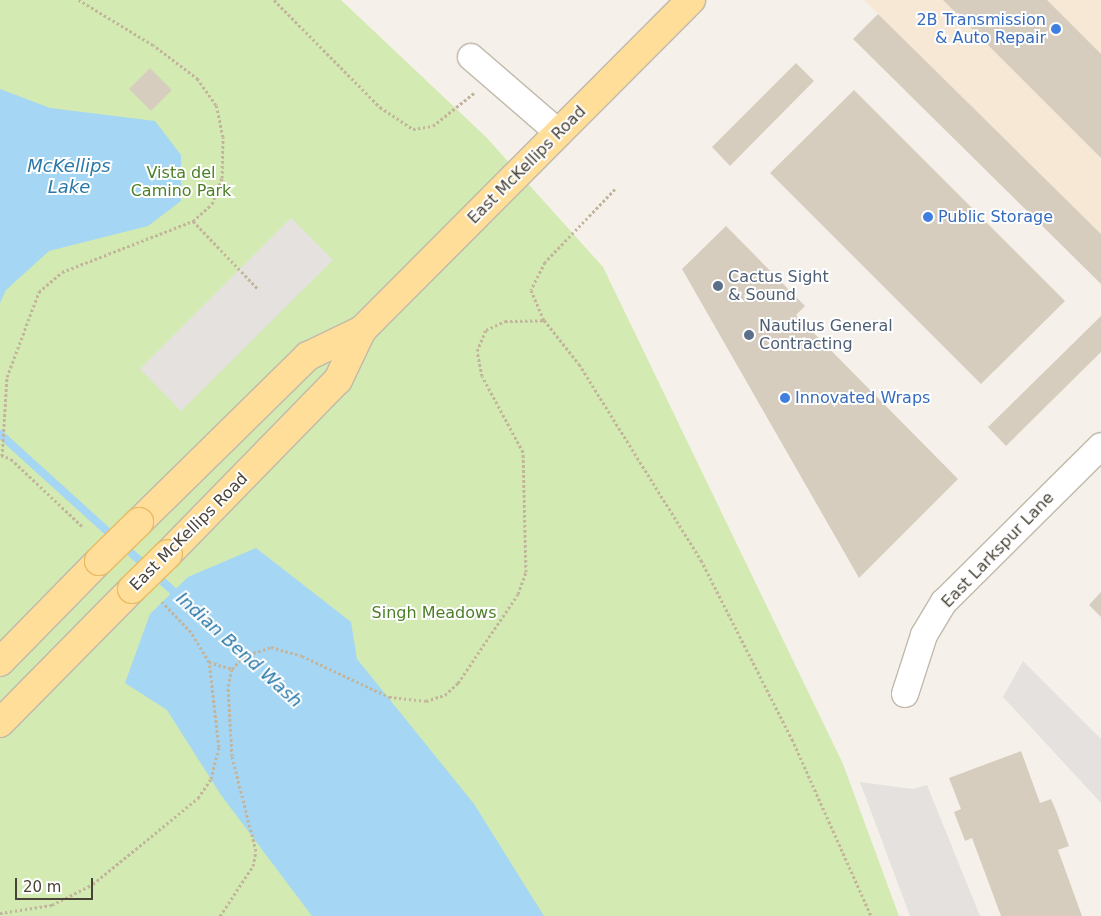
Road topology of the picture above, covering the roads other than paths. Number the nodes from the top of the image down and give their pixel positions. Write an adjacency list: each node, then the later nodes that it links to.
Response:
1 (691, 0): 3 (main road, East McKellips Road)
2 (471, 57): 3 (street)
3 (559, 133): 4 (main road, East McKellips Road)
4 (362, 330): 6 (main road, East McKellips Road, bridge); 8 (main road, East McKellips Road, bridge)
5 (1101, 446): 7 (street, East Larkspur Lane)
6 (0, 662)
7 (906, 694)
8 (0, 722)

